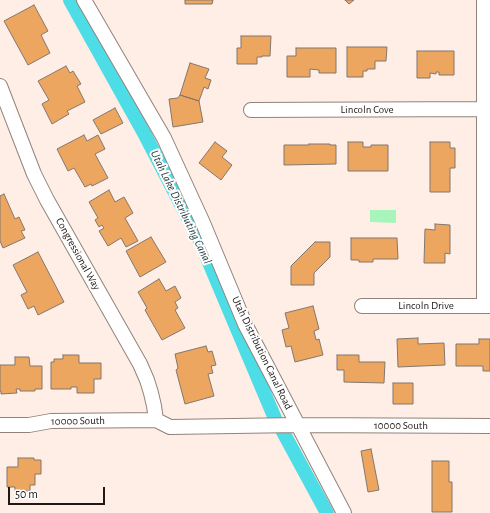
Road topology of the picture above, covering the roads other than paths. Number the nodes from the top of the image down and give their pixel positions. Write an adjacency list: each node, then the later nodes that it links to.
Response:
1 (84, 0): 10 (street, Utah Distribution Canal Road)
2 (484, 0): 4 (street)
3 (0, 86): 8 (street, Congressional Way)
4 (483, 109): 5 (street, Lincoln Cove); 7 (street)
5 (251, 110)
6 (362, 306): 7 (street, Lincoln Drive)
7 (487, 306)
8 (156, 420): 9 (street, 10000 South); 10 (street, 10000 South)
9 (0, 425)
10 (305, 425): 11 (street, 10000 South); 12 (street, Utah Distribution Canal Road)
11 (490, 426)
12 (344, 513)

